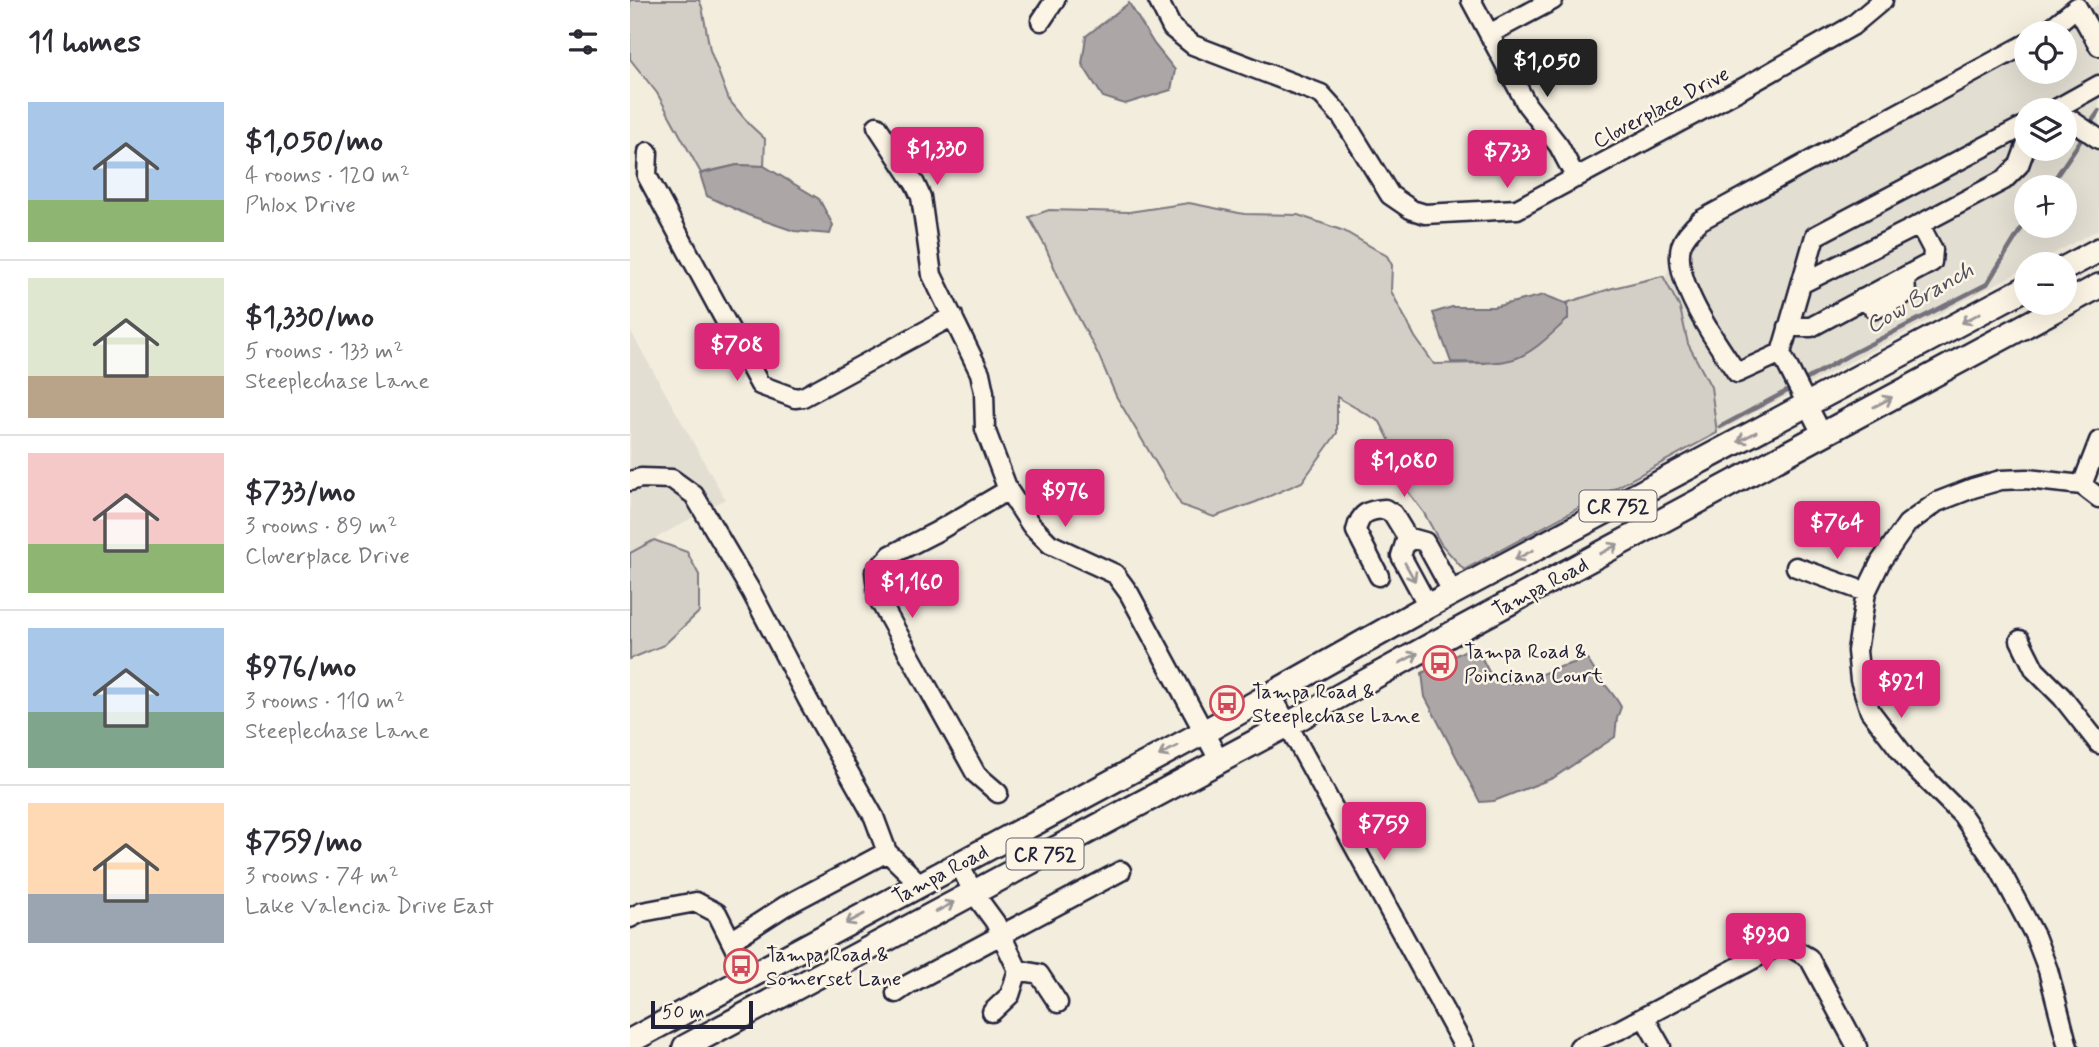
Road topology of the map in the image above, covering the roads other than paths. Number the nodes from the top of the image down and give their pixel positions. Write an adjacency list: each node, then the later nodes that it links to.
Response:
1 (1055, 0): 7 (street)
2 (1158, 0): 20 (street, Cloverplace Drive)
3 (1471, 0): 9 (street)
4 (1553, 0): 9 (street)
5 (1883, 0): 20 (street, Cloverplace Drive)
6 (2081, 3): 8 (street); 10 (street)
7 (1041, 21)
8 (2059, 21)
9 (1489, 34): 20 (street)
10 (2099, 46)
11 (2014, 50): 29 (street)
12 (2099, 85): 13 (street)
13 (2076, 98)
14 (2077, 124): 17 (street)
15 (877, 126): 27 (street)
16 (2014, 131): 24 (street)
17 (2099, 139)
18 (648, 152): 27 (street)
19 (2020, 161): 21 (street)
20 (1576, 178)
21 (1913, 228): 24 (street); 28 (street)
22 (2099, 250): 23 (main road)
23 (2077, 262)
24 (1801, 284): 28 (street)
25 (2099, 286): 31 (main road, Tampa Road / CR 752, one-way to 25)
26 (2014, 294): 30 (main road, Tampa Road / CR 752, one-way to 30)
27 (953, 316): 35 (street)
28 (1788, 327): 29 (street)
29 (1781, 353): 30 (street)
30 (1807, 405): 31 (street); 41 (main road, Tampa Road / CR 752, one-way to 41)
31 (1822, 434): 45 (main road, Tampa Road / CR 752, one-way to 31)
32 (2099, 441): 34 (street)
33 (630, 481): 50 (street)
34 (2082, 485): 36 (street); 40 (street)
35 (1008, 490): 46 (street); 49 (street)
36 (2099, 498)
37 (1407, 537): 39 (street); 41 (street); 42 (street, one-way to 42)
38 (1796, 567): 40 (street)
39 (1379, 576)
40 (1866, 592): 70 (street)
41 (1453, 593): 42 (main road, Tampa Road / CR 752)
42 (1428, 606): 44 (main road, Tampa Road / CR 752)
43 (2020, 640): 47 (street)
44 (1271, 694): 45 (street); 46 (main road, Tampa Road / CR 752)
45 (1287, 725): 48 (main road, Tampa Road / CR 752); 66 (street)
46 (1203, 732): 48 (street); 51 (main road, Tampa Road / CR 752, one-way to 51)
47 (2099, 744)
48 (1219, 760): 54 (main road, Tampa Road / CR 752)
49 (998, 793)
50 (887, 852): 53 (street); 57 (street)
51 (959, 864): 53 (main road, Tampa Road / CR 752); 54 (street)
52 (1121, 872): 56 (street)
53 (920, 884): 59 (main road, Tampa Road / CR 752, one-way to 59)
54 (973, 892): 56 (street); 65 (main road, Tampa Road / CR 752, one-way to 54)
55 (630, 918): 57 (street)
56 (1001, 935): 58 (street); 60 (street)
57 (731, 941): 59 (street)
58 (1018, 970): 61 (street); 62 (street)
59 (749, 977): 64 (main road, Tampa Road / CR 752)
60 (896, 993)
61 (1058, 1003)
62 (992, 1012)
63 (1644, 1017): 67 (street); 68 (street); 69 (street)
64 (630, 1041)
65 (685, 1047)
66 (1464, 1047)
67 (1579, 1047)
68 (1661, 1047)
69 (1857, 1047)
70 (2068, 1047)

